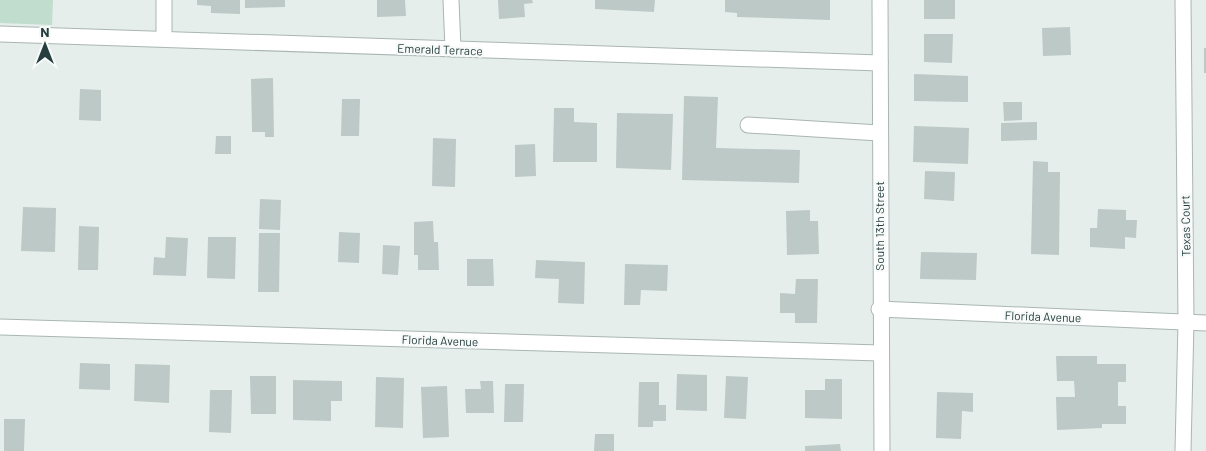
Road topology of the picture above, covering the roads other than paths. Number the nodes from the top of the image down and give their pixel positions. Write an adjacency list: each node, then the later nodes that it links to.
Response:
1 (164, 0): 6 (street)
2 (451, 0): 7 (street)
3 (880, 0): 8 (street, South 13th Street)
4 (1183, 0): 12 (street, Texas Court)
5 (0, 34): 6 (street, Emerald Terrace)
6 (164, 39): 7 (street, Emerald Terrace)
7 (452, 49): 8 (street, Emerald Terrace)
8 (880, 63): 10 (street, South 13th Street)
9 (748, 126): 10 (street)
10 (879, 133): 11 (street, South 13th Street)
11 (879, 310): 12 (street, Florida Avenue); 15 (street, South 13th Street)
12 (1186, 322): 13 (street, Florida Avenue); 17 (street, Texas Court)
13 (1206, 322)
14 (0, 327): 15 (street, Florida Avenue)
15 (880, 354): 16 (street, South 13th Street)
16 (882, 451)
17 (1183, 451)

